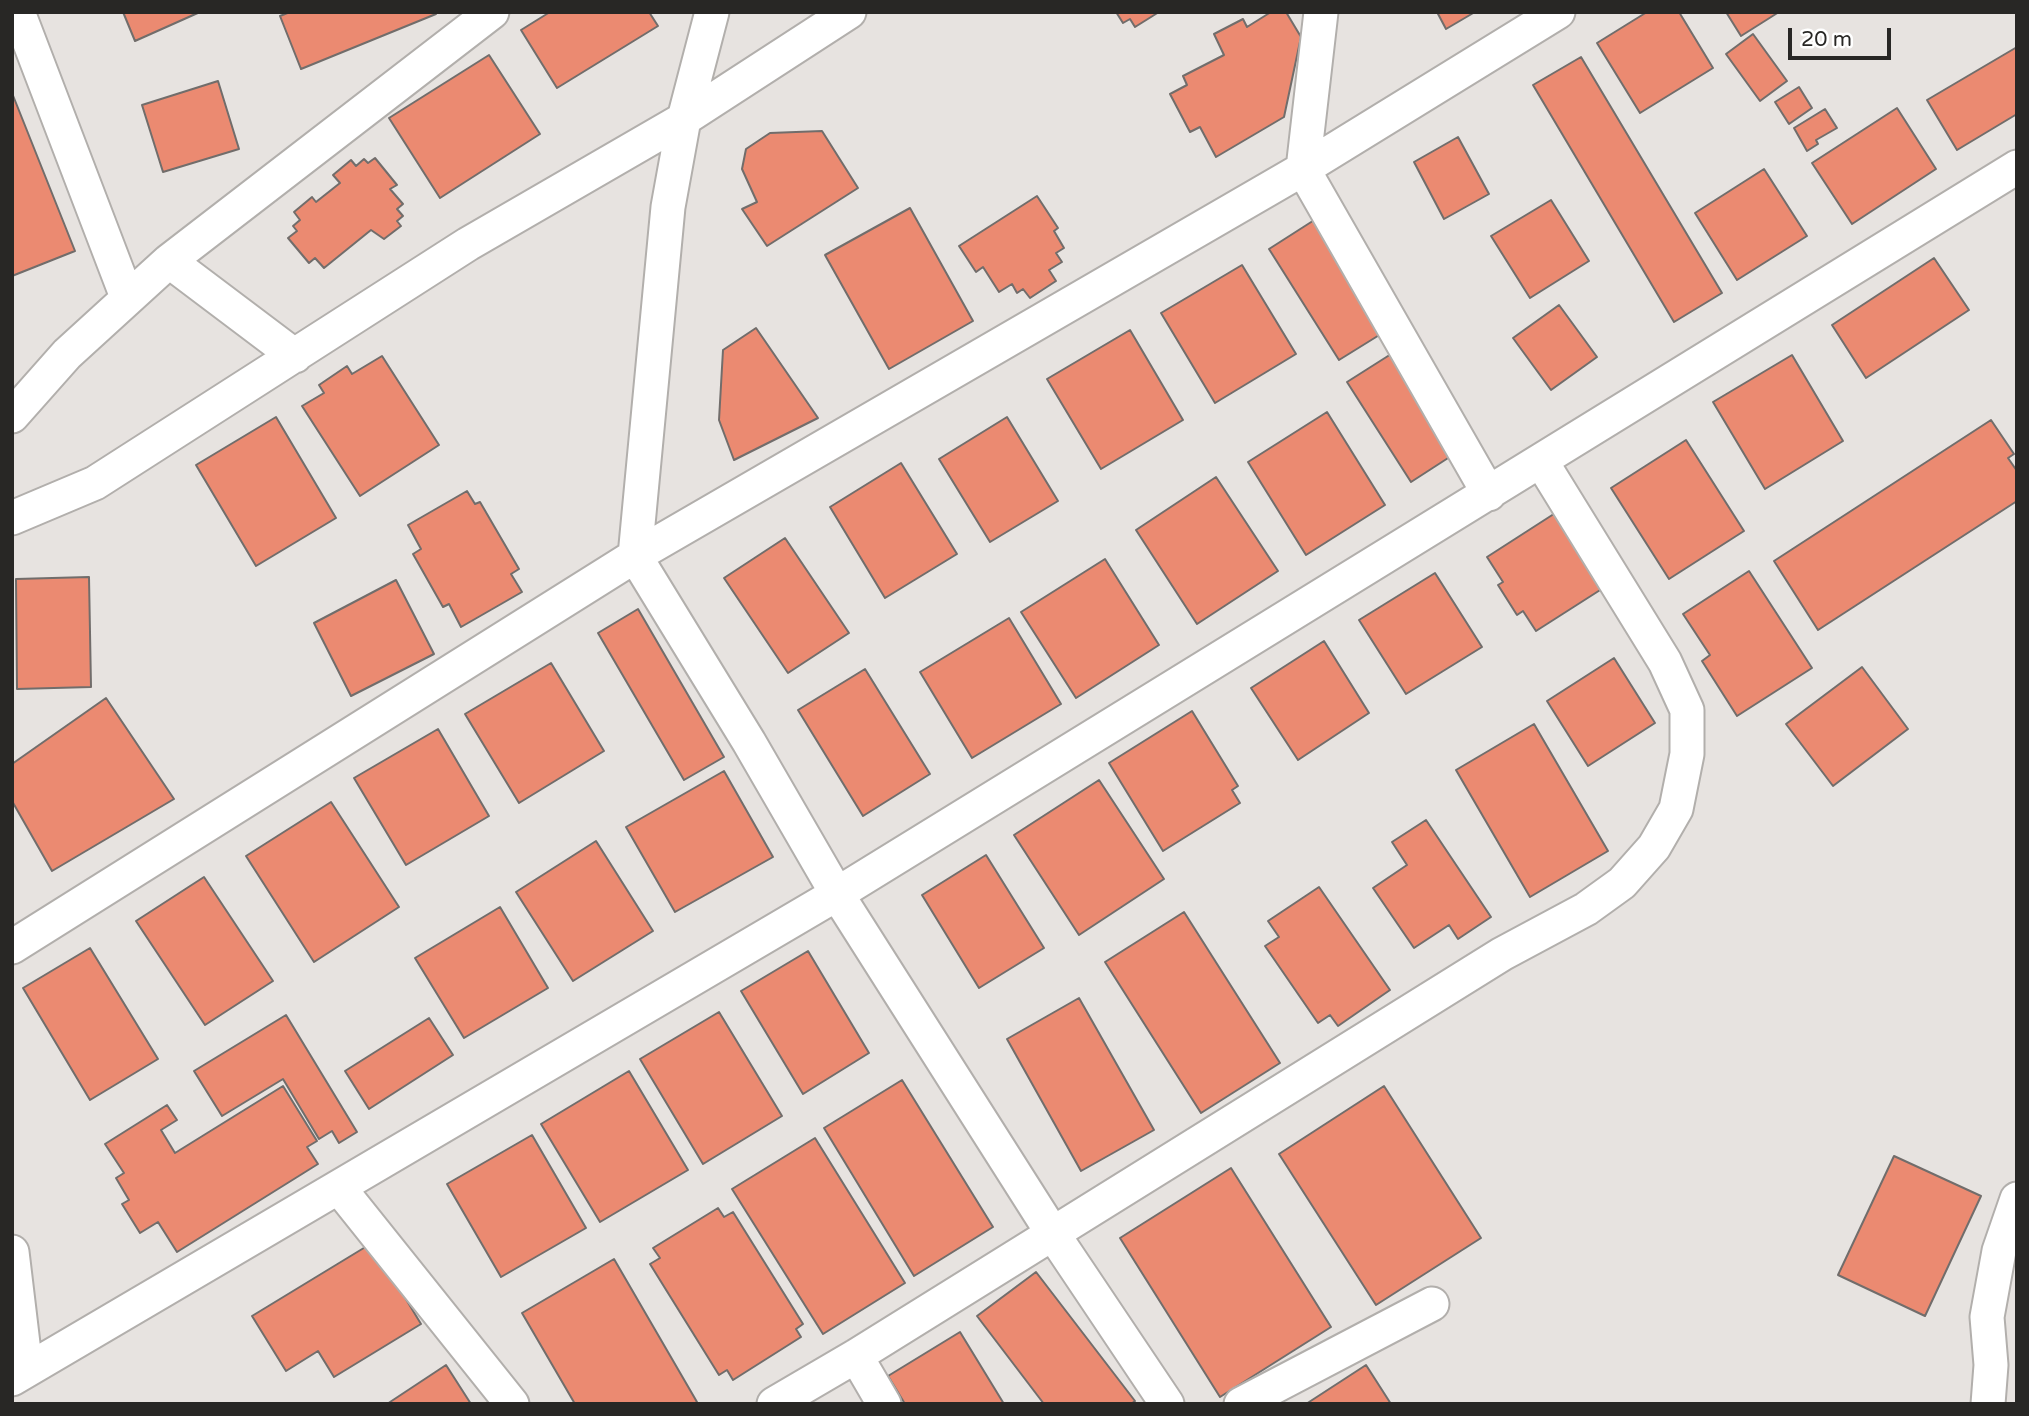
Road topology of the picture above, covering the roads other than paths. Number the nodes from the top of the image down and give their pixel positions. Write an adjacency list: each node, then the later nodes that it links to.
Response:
1 (18, 12): 12 (street)
2 (492, 12): 7 (street)
3 (712, 12): 8 (street)
4 (849, 12): 8 (street)
5 (1321, 12): 10 (street)
6 (1558, 12): 10 (street)
7 (459, 24): 11 (street)
8 (684, 118): 13 (street); 18 (street)
9 (2017, 167): 15 (street)
10 (1303, 169): 16 (street); 18 (street)
11 (169, 261): 12 (street); 13 (street)
12 (127, 296): 14 (street)
13 (295, 356): 17 (street)
14 (12, 416)
15 (1541, 461): 16 (street); 23 (street)
16 (1489, 494): 19 (street)
17 (12, 518)
18 (635, 556): 19 (street); 20 (street)
19 (837, 894): 21 (street); 23 (street)
20 (12, 947)
21 (340, 1189): 27 (street); 28 (street)
22 (2017, 1199): 33 (street)
23 (1053, 1234): 26 (street); 31 (street)
24 (12, 1252): 27 (street)
25 (1432, 1304): 32 (street)
26 (856, 1356): 29 (street); 30 (street)
27 (19, 1374)
28 (512, 1404)
29 (774, 1404)
30 (884, 1404)
31 (1167, 1404)
32 (1241, 1404)
33 (1988, 1404)

